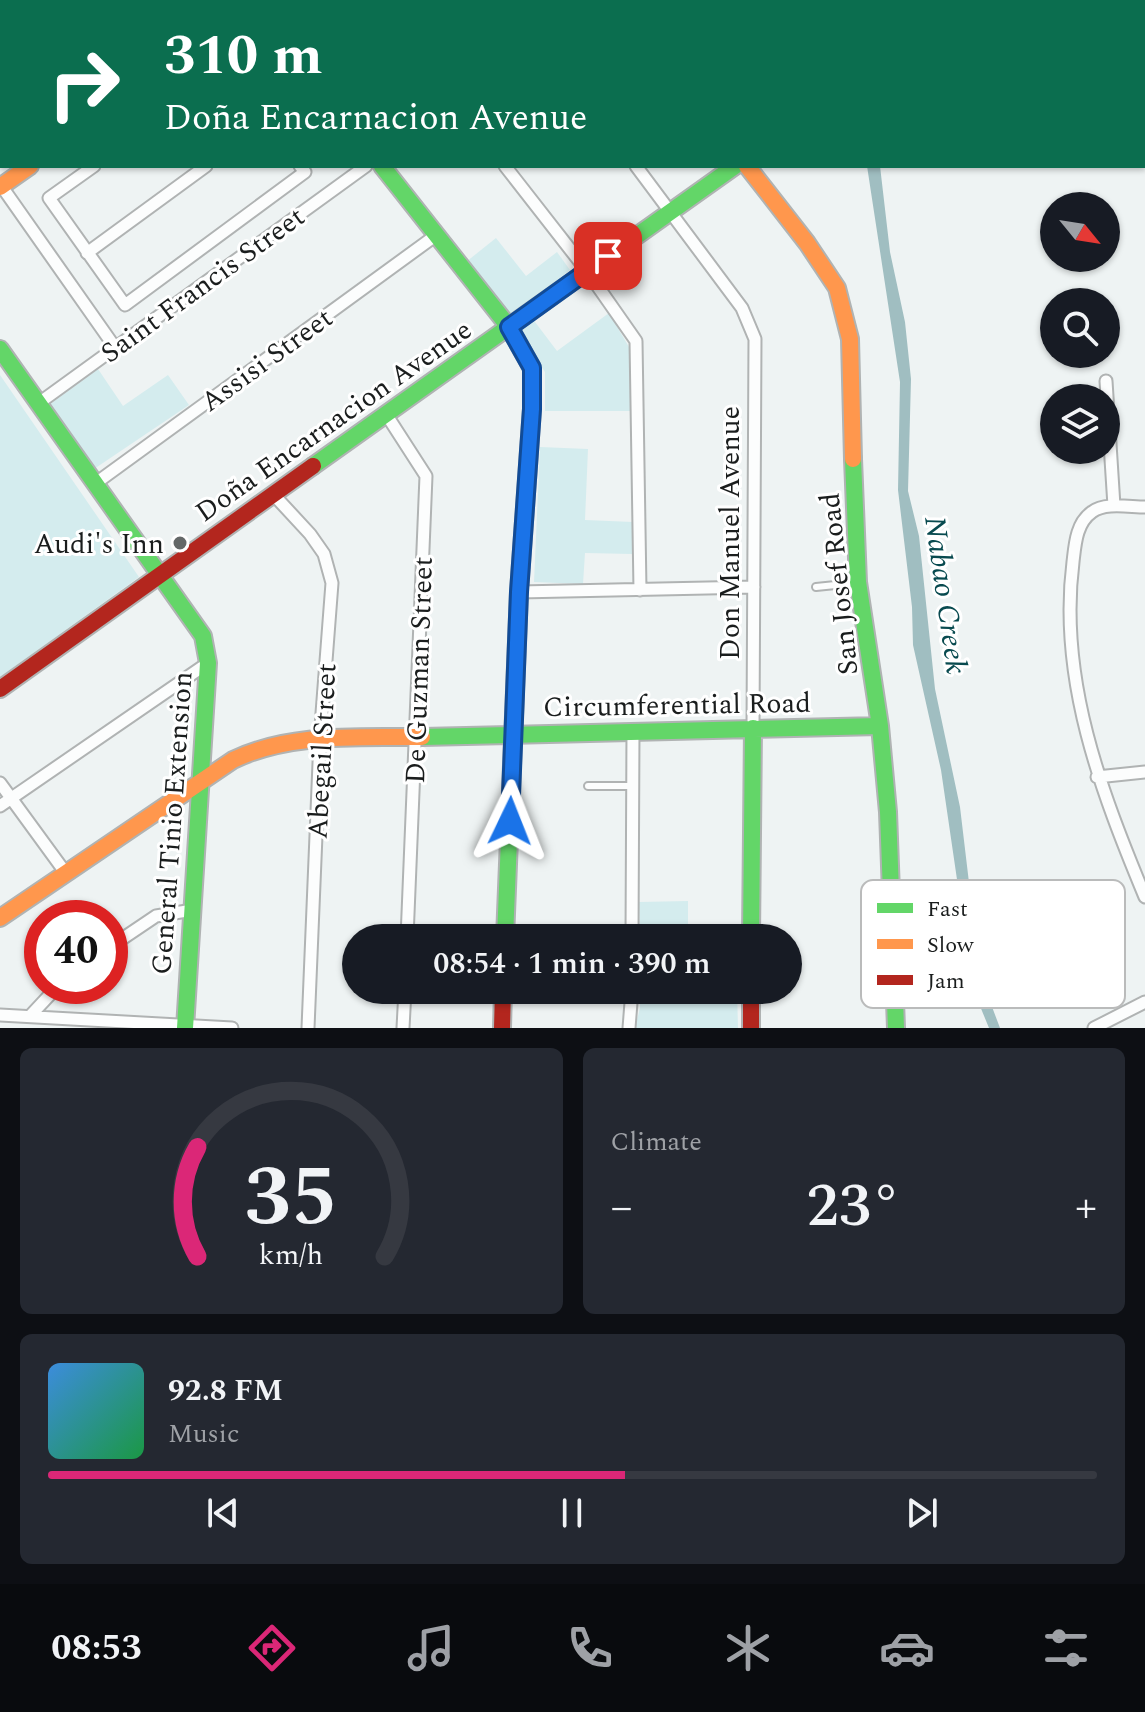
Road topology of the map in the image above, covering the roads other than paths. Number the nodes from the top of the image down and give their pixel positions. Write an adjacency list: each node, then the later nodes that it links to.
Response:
1 (27, 168): 11 (street)
2 (91, 168): 14 (street)
3 (203, 168): 14 (street)
4 (302, 168): 14 (street)
5 (363, 168): 17 (street, Saint Francis Street)
6 (384, 168): 13 (street)
7 (507, 168): 15 (street)
8 (638, 168): 12 (street, Don Manuel Avenue)
9 (732, 168): 12 (street, Doña Encarnacion Avenue)
10 (749, 168): 27 (street, San Josef Road)
11 (1, 186): 17 (street)
12 (671, 211): 15 (street, Doña Encarnacion Avenue); 28 (street, Don Manuel Avenue)
13 (435, 236): 16 (street); 22 (street, Assisi Street)
14 (87, 253)
15 (587, 271): 16 (street, Doña Encarnacion Avenue); 30 (street)
16 (509, 327): 21 (street, Doña Encarnacion Avenue); 31 (street)
17 (114, 346): 20 (street, Saint Francis Street)
18 (0, 349): 20 (street, General Tinio Extension)
19 (1106, 381): 24 (street)
20 (39, 403): 22 (street, General Tinio Extension)
21 (386, 414): 23 (street, Doña Encarnacion Avenue); 38 (street, De Guzman Street)
22 (96, 483): 26 (street, General Tinio Extension)
23 (273, 494): 26 (street, Doña Encarnacion Avenue); 39 (street, Abegail Street)
24 (1114, 506): 25 (street); 41 (street)
25 (1145, 507)
26 (161, 574): 32 (street, General Tinio Extension); 33 (street, Doña Encarnacion Avenue)
27 (858, 582): 29 (lane); 34 (street, San Josef Road)
28 (754, 587): 30 (street); 35 (street, Don Manuel Avenue)
29 (816, 587)
30 (640, 590): 31 (street)
31 (519, 592): 37 (street)
32 (208, 663): 43 (street, General Tinio Extension); 46 (street)
33 (0, 689)
34 (880, 726): 35 (street, Circumferential Road); 49 (street, San Josef Road)
35 (753, 728): 36 (street, Circumferential Road); 56 (street, Don Manuel Avenue)
36 (633, 731): 37 (street, Circumferential Road); 45 (street)
37 (513, 733): 38 (street, Circumferential Road); 54 (street)
38 (415, 736): 39 (street, Circumferential Road); 53 (street, De Guzman Street)
39 (320, 739): 43 (street, Circumferential Road); 69 (street, Abegail Street)
40 (1145, 772): 41 (street)
41 (1097, 777): 50 (street)
42 (0, 783): 46 (street)
43 (202, 783): 48 (street, Circumferential Road); 51 (street, General Tinio Extension)
44 (588, 786): 45 (lane)
45 (633, 786): 55 (street)
46 (11, 799): 47 (street); 48 (street)
47 (0, 806)
48 (65, 872): 52 (street, Circumferential Road)
49 (892, 880)
50 (1145, 897)
51 (193, 910): 57 (street); 67 (street, General Tinio Extension)
52 (0, 918)
53 (408, 924)
54 (506, 924)
55 (632, 924)
56 (751, 924)
57 (128, 935)
58 (1145, 1002): 75 (street)
59 (41, 1004): 66 (street)
60 (404, 1004): 70 (street)
61 (503, 1004): 71 (street)
62 (631, 1004): 72 (street)
63 (751, 1004): 73 (street)
64 (896, 1008): 74 (street, San Josef Road)
65 (0, 1015): 66 (street)
66 (30, 1016): 67 (street)
67 (185, 1026): 68 (street)
68 (232, 1028)
69 (308, 1028)
70 (403, 1028)
71 (502, 1028)
72 (629, 1028)
73 (751, 1028)
74 (896, 1028)
75 (1094, 1028)

